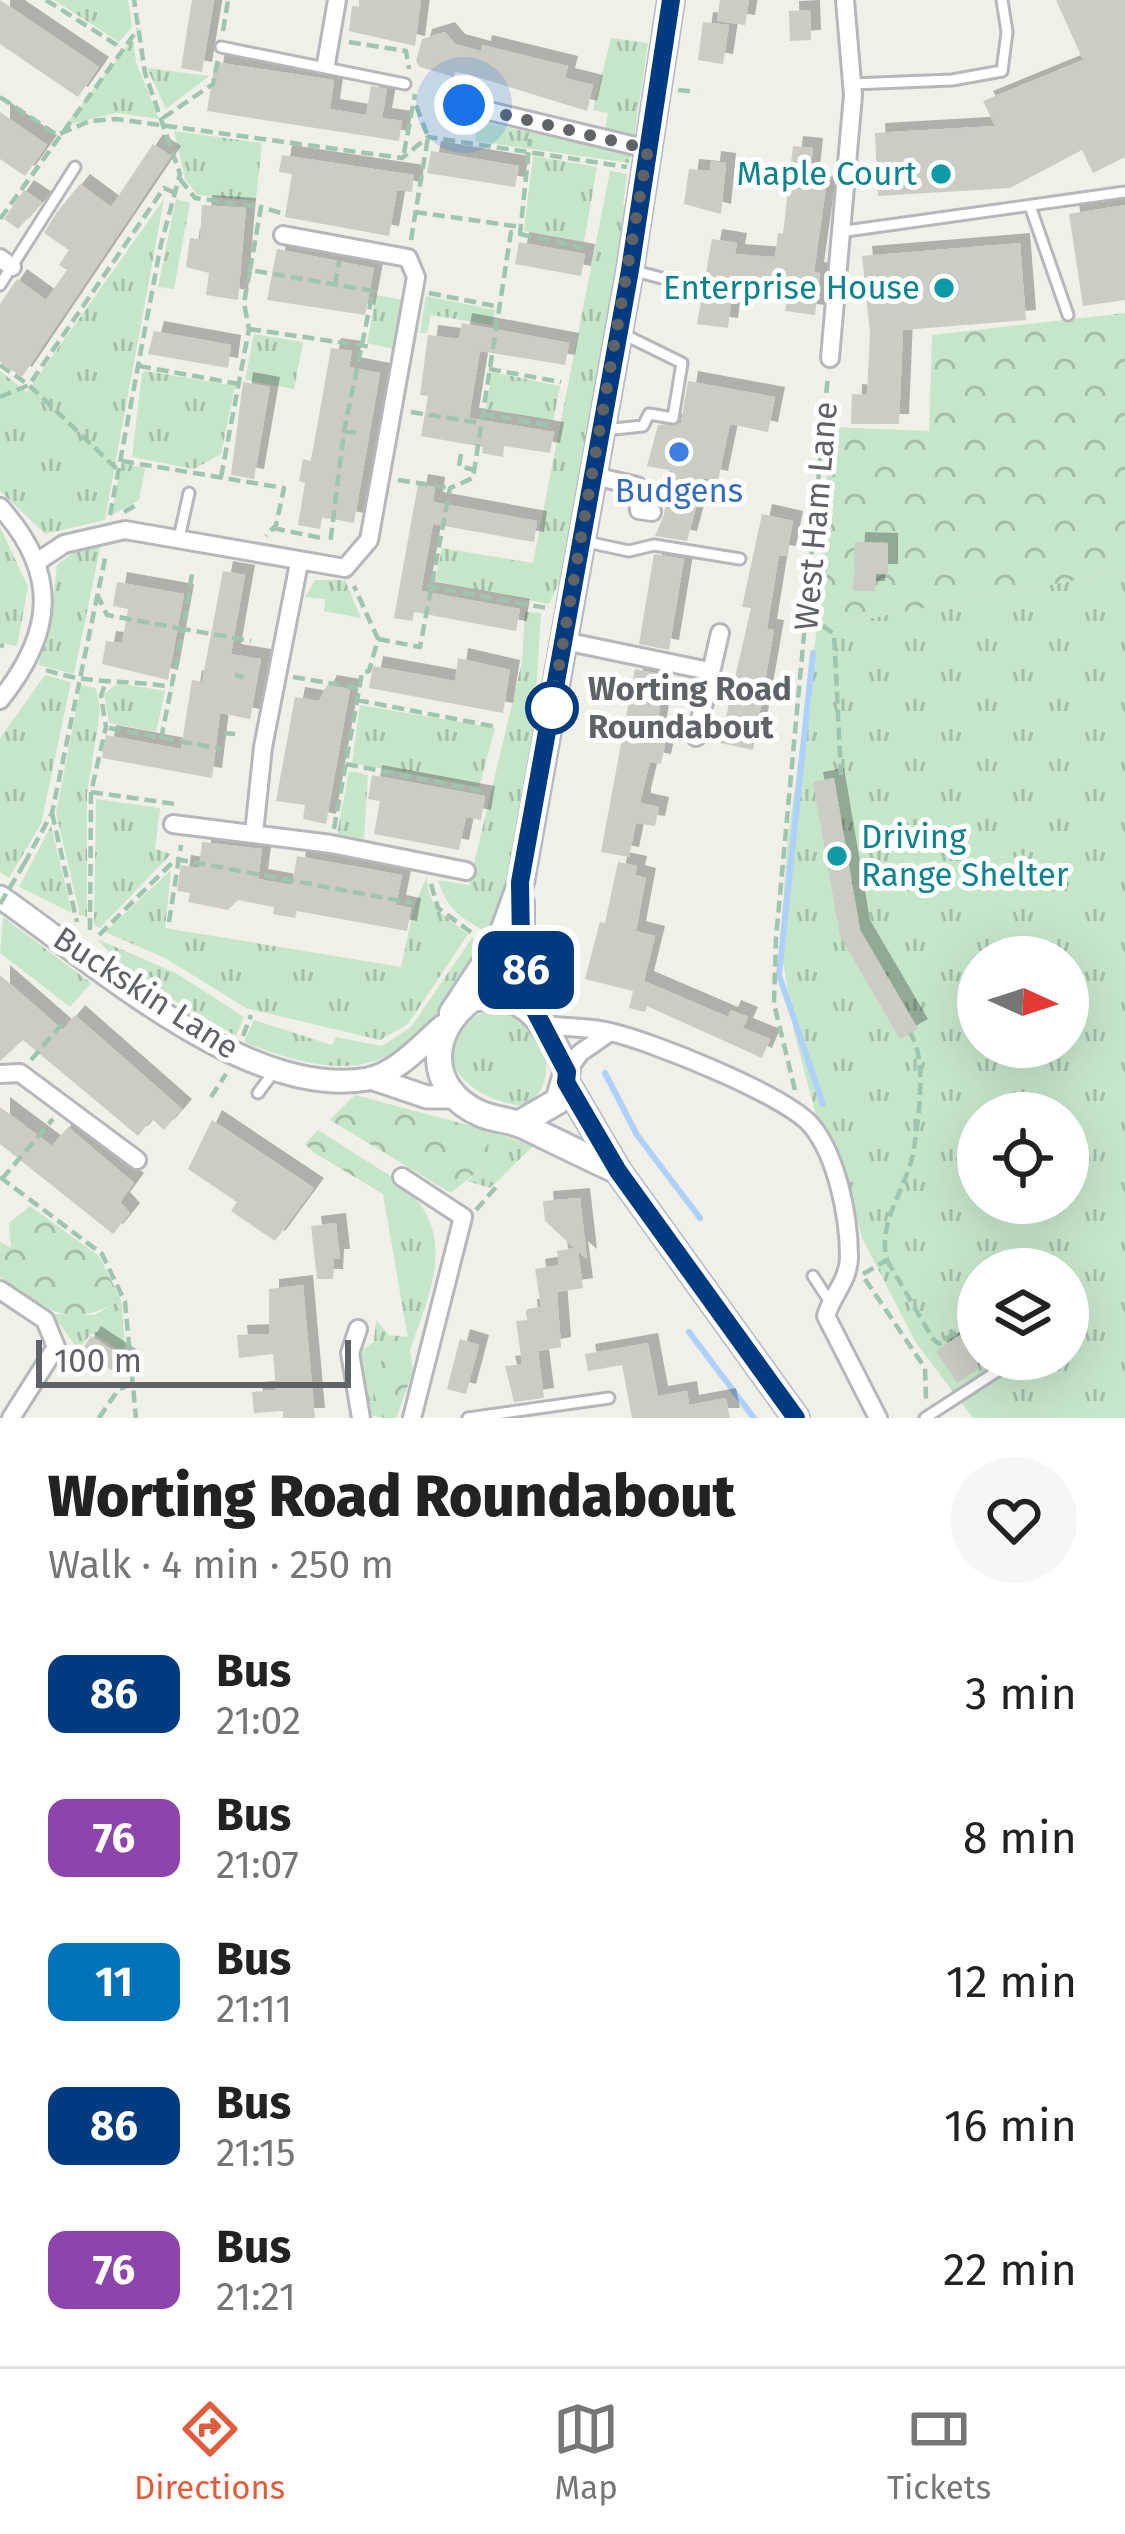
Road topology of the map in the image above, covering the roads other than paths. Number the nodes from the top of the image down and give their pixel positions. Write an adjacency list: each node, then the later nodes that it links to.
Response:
1 (337, 0): 6 (street)
2 (671, 0): 10 (main road)
3 (845, 0): 7 (street, West Ham Lane)
4 (1002, 0): 7 (lane)
5 (221, 47): 6 (lane)
6 (330, 65): 8 (lane)
7 (852, 84): 14 (street, West Ham Lane)
8 (407, 85)
9 (464, 105): 10 (street)
10 (640, 159): 17 (main road)
11 (75, 167): 16 (lane)
12 (1125, 191): 13 (lane)
13 (1030, 206): 14 (lane); 20 (lane)
14 (839, 232): 22 (street, West Ham Lane)
15 (283, 235): 32 (street)
16 (6, 263): 18 (lane)
17 (630, 270): 19 (lane); 21 (main road)
18 (0, 285)
19 (695, 287)
20 (1068, 315)
21 (618, 333): 23 (main road); 23 (lane)
22 (830, 358)
23 (602, 429): 24 (main road)
24 (594, 476): 27 (street); 29 (main road)
25 (188, 493): 28 (lane)
26 (0, 507): 31 (street)
27 (652, 512)
28 (179, 538): 31 (street); 32 (street)
29 (582, 541): 30 (lane); 34 (main road)
30 (740, 559)
31 (37, 562): 36 (street)
32 (299, 563): 39 (street)
33 (720, 633): 35 (street)
34 (564, 641): 35 (street); 41 (main road)
35 (709, 671): 37 (street)
36 (0, 700)
37 (696, 737)
38 (173, 824): 39 (street)
39 (254, 832): 40 (street)
40 (466, 871)
41 (520, 882): 43 (main road); 44 (main road)
42 (0, 900): 46 (street, Buckskin Lane)
43 (540, 1017): 44 (main road); 45 (street); 48 (main road)
44 (448, 1020): 49 (street); 51 (main road)
45 (610, 1032): 48 (street); 58 (street)
46 (276, 1069): 49 (street, Buckskin Lane); 50 (lane)
47 (0, 1074): 53 (street)
48 (566, 1077): 52 (main road); 54 (main road)
49 (371, 1078): 51 (street, Buckskin Lane)
50 (258, 1093)
51 (454, 1097): 52 (main road)
52 (520, 1123): 54 (main road)
53 (137, 1160)
54 (618, 1171): 67 (main road)
55 (402, 1177): 65 (street)
56 (814, 1276): 58 (lane)
57 (0, 1290): 63 (street)
58 (830, 1303): 68 (street)
59 (358, 1329): 64 (street)
60 (983, 1380): 62 (lane)
61 (609, 1398): 66 (lane)
62 (927, 1416)
63 (11, 1418)
64 (361, 1418)
65 (412, 1418)
66 (468, 1418)
67 (796, 1418)
68 (878, 1418)

